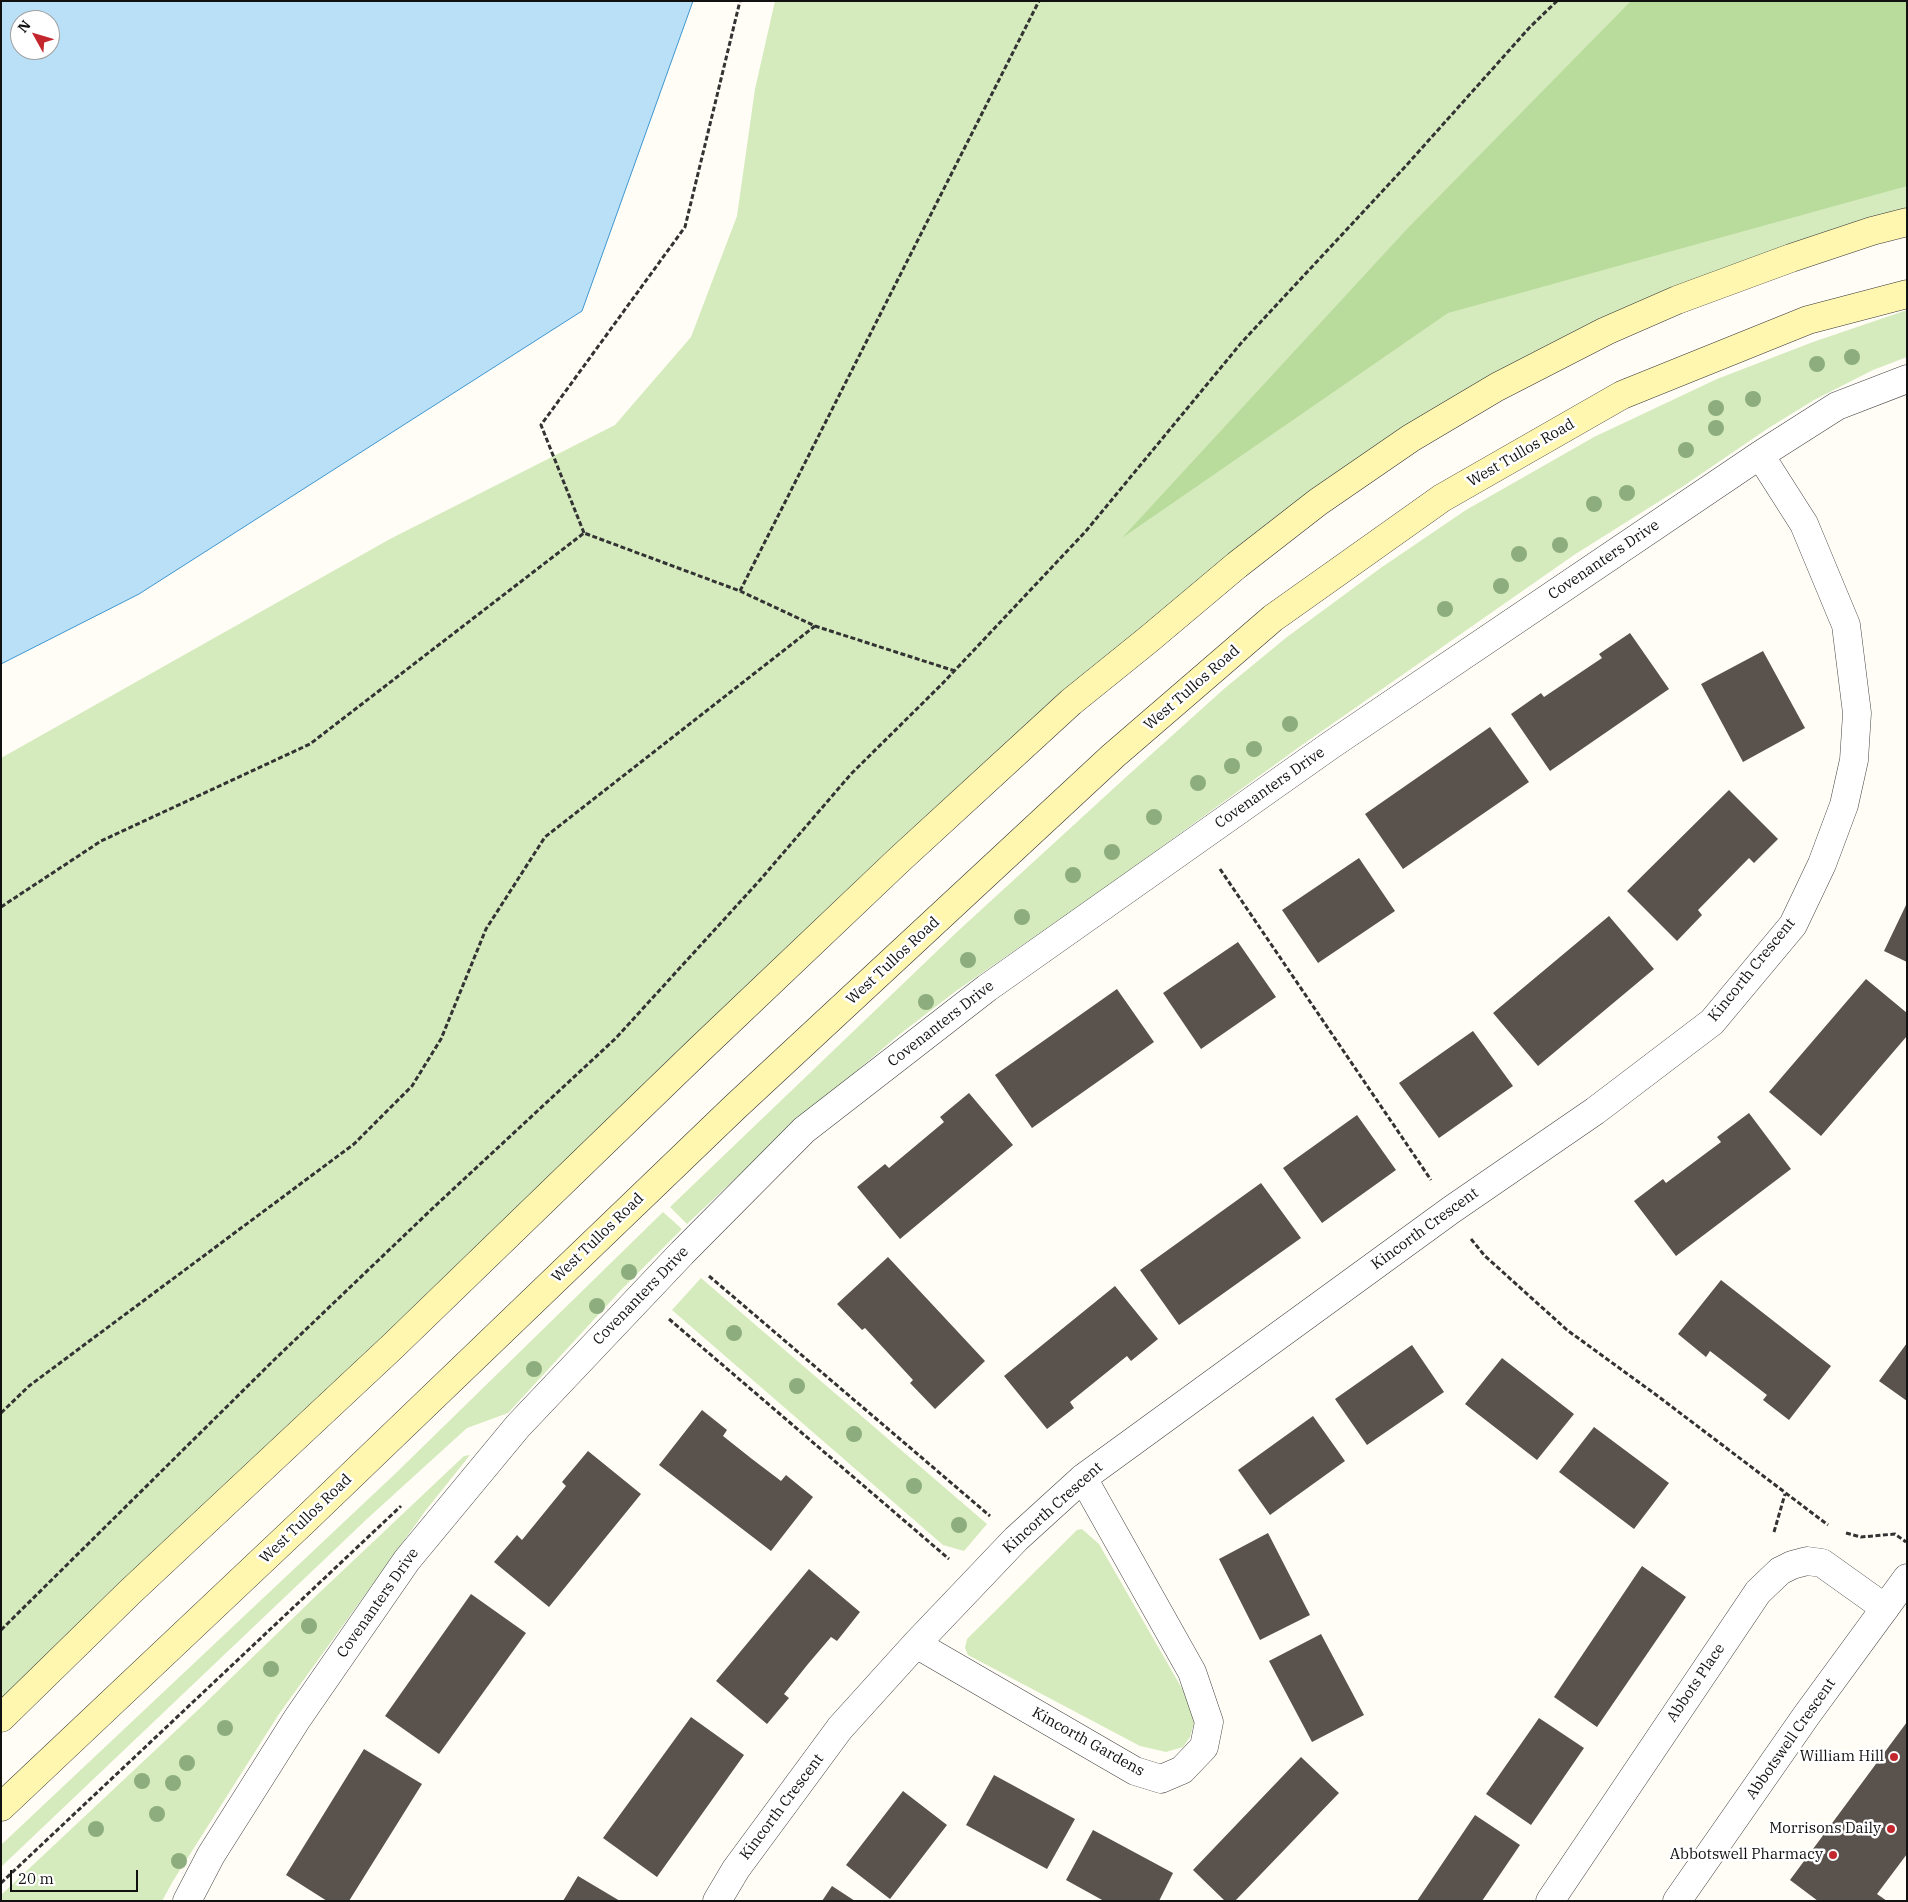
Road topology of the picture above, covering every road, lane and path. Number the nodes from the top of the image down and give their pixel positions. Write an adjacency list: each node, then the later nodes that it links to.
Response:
1 (740, 1): 8 (path)
2 (1038, 1): 9 (path)
3 (1557, 1): 11 (path)
4 (1907, 222): 29 (main road)
5 (1907, 294): 30 (main road, West Tullos Road)
6 (1907, 379): 7 (street, Covenanters Drive)
7 (1760, 454): 12 (street, Covenanters Drive); 14 (street, Kincorth Crescent)
8 (584, 533): 9 (path); 13 (path)
9 (740, 591): 10 (path)
10 (815, 626): 11 (path); 17 (path)
11 (955, 670): 27 (path)
12 (1199, 838): 14 (path); 15 (street, Covenanters Drive)
13 (1, 907)
14 (1451, 1210): 18 (street, Kincorth Crescent); 20 (path)
15 (682, 1253): 16 (street, Covenanters Drive); 22 (path)
16 (642, 1295): 25 (path); 32 (street, Covenanters Drive)
17 (1, 1413)
18 (1083, 1478): 22 (street, Kincorth Crescent); 28 (street, Kincorth Gardens)
19 (407, 1501): 31 (path)
20 (1834, 1528)
21 (1843, 1532): 23 (path)
22 (1016, 1539): 25 (street, Kincorth Crescent)
23 (1907, 1542)
24 (1907, 1578): 26 (street, Abbotswell Crescent)
25 (975, 1581): 28 (street, Kincorth Crescent)
26 (1885, 1608): 34 (street, Abbots Place); 35 (street, Abbotswell Crescent)
27 (1, 1630)
28 (916, 1644): 33 (street, Kincorth Crescent)
29 (1, 1718)
30 (1, 1807)
31 (1, 1883)
32 (187, 1901)
33 (717, 1901)
34 (1550, 1901)
35 (1677, 1901)

